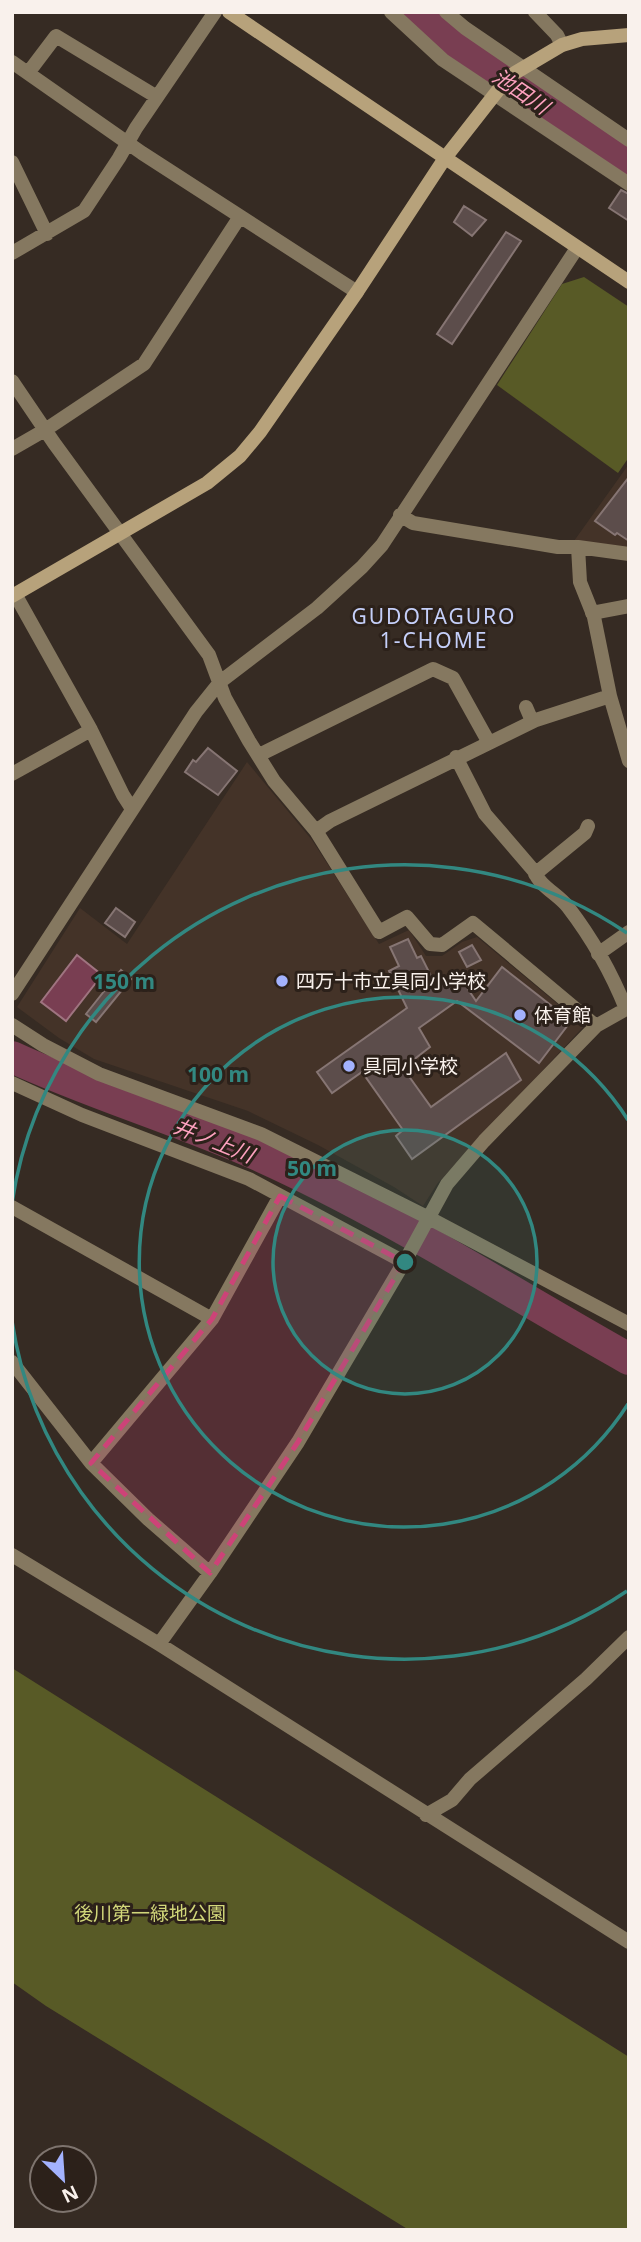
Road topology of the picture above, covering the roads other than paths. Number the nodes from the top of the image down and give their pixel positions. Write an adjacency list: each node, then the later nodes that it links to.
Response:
1 (215, 12): 12 (street)
2 (229, 12): 15 (street)
3 (391, 12): 11 (street)
4 (446, 12): 9 (street)
5 (535, 12): 7 (street)
6 (629, 35): 7 (street)
7 (562, 45): 9 (street)
8 (12, 62): 10 (street)
9 (519, 71): 11 (street); 13 (street)
10 (28, 73): 12 (street); 14 (street)
11 (497, 91): 15 (street); 17 (street)
12 (157, 97): 14 (street)
13 (629, 140)
14 (128, 143): 18 (street); 19 (street)
15 (445, 158): 20 (street); 23 (street)
16 (12, 162): 19 (street)
17 (629, 184)
18 (239, 218): 23 (street); 25 (street)
19 (47, 234): 21 (street)
20 (577, 248): 22 (street); 27 (street)
21 (12, 253)
22 (629, 282)
23 (357, 292): 28 (street)
24 (12, 382): 25 (street)
25 (45, 430): 26 (street); 28 (street)
26 (12, 449)
27 (400, 515): 29 (street); 34 (street)
28 (120, 532): 31 (street); 34 (street)
29 (578, 547): 30 (street); 33 (street)
30 (629, 554)
31 (14, 595): 38 (street)
32 (629, 606): 33 (street)
33 (592, 612): 35 (street)
34 (220, 681): 40 (street); 44 (street)
35 (610, 696): 37 (street); 42 (street)
36 (526, 707): 37 (street)
37 (532, 721): 39 (street)
38 (90, 730): 43 (street); 44 (street)
39 (488, 741): 40 (street); 41 (street)
40 (259, 755): 46 (street)
41 (456, 757): 46 (street); 47 (street)
42 (629, 761)
43 (12, 774)
44 (132, 809): 50 (street)
45 (588, 826): 47 (street)
46 (316, 831): 53 (street)
47 (535, 874): 49 (street)
48 (629, 932): 49 (street)
49 (598, 954): 51 (street)
50 (12, 994)
51 (628, 1009): 53 (street)
52 (12, 1025): 57 (street)
53 (596, 1026): 57 (street)
54 (12, 1083): 55 (street)
55 (280, 1196): 58 (street); 59 (street)
56 (12, 1207): 59 (street)
57 (428, 1221): 58 (street); 60 (street)
58 (407, 1257): 64 (street)
59 (212, 1319): 62 (street)
60 (629, 1324)
61 (12, 1362): 62 (street)
62 (91, 1463): 64 (street)
63 (12, 1555): 66 (street)
64 (210, 1573): 66 (street)
65 (629, 1637): 67 (street)
66 (159, 1644): 67 (street)
67 (426, 1815): 68 (street)
68 (629, 1942)

